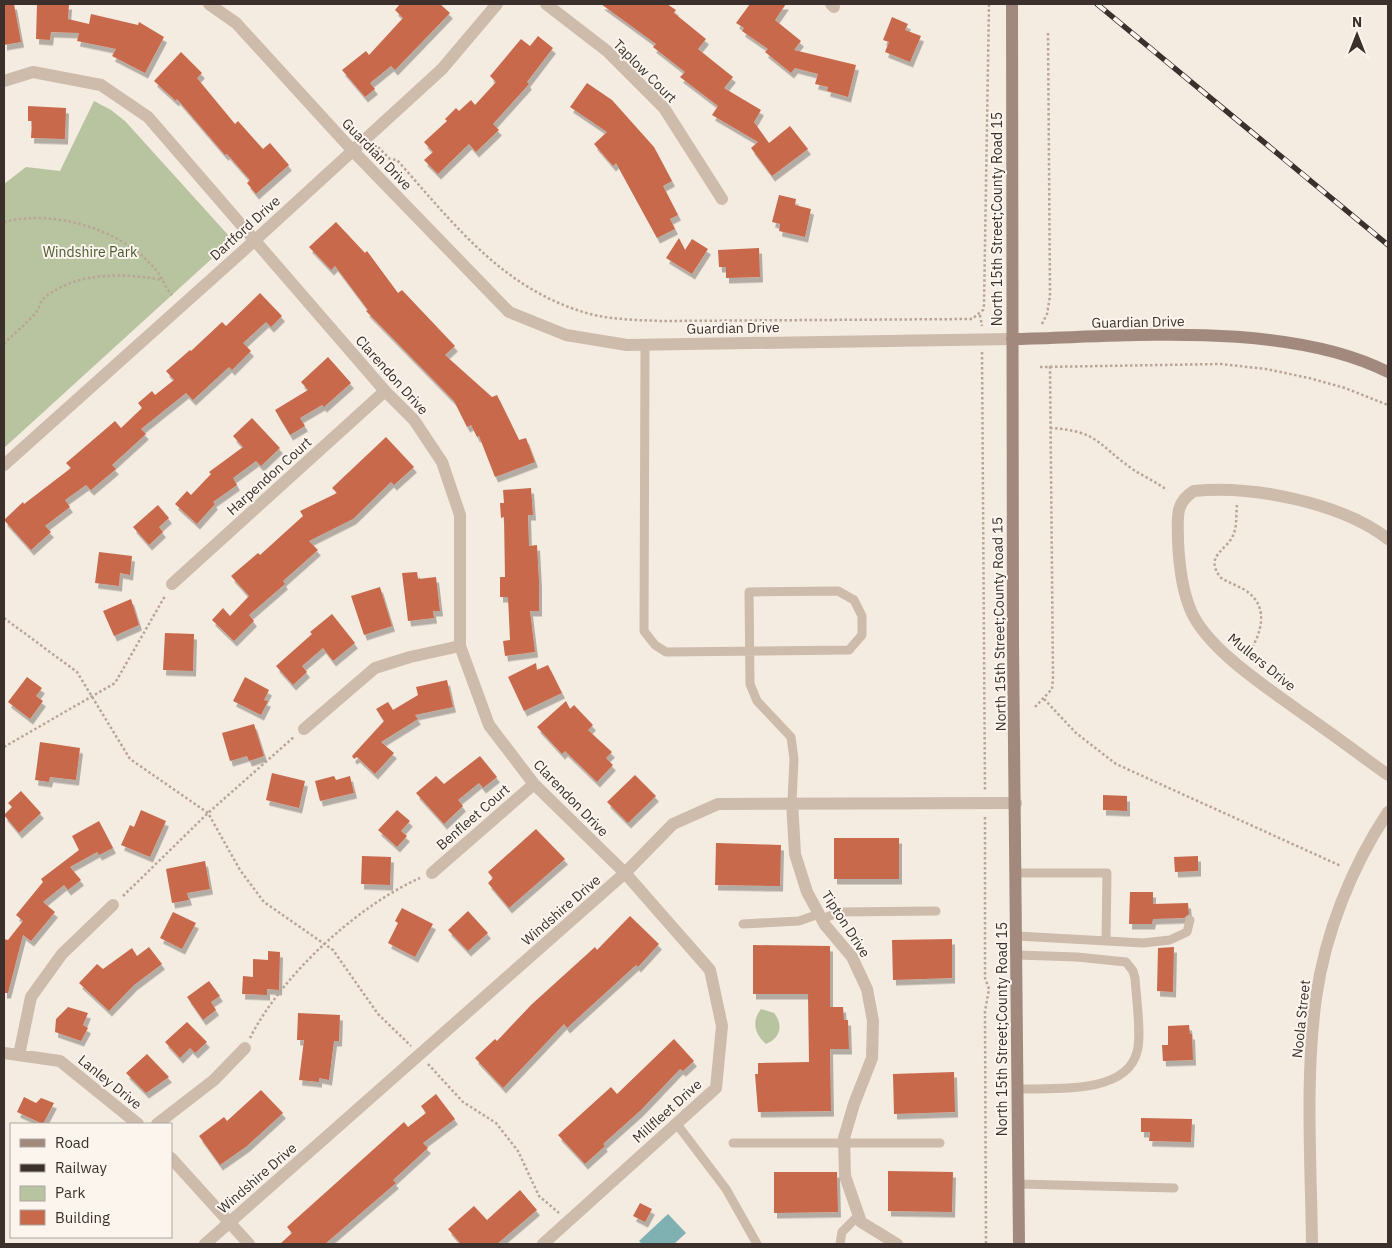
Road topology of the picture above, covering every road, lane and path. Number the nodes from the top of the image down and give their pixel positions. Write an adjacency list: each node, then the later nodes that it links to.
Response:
1 (209, 4): 9 (street, Guardian Drive)
2 (497, 4): 8 (street, Dartford Drive)
3 (546, 4): 10 (street, Taplow Court)
4 (989, 4): 15 (path)
5 (1012, 4): 18 (street, North 15th Street;County Road 15)
6 (1048, 32): 16 (path)
7 (4, 81): 12 (street, Clarendon Drive)
8 (368, 137): 9 (street, Dartford Drive); 15 (path)
9 (353, 151): 12 (street, Dartford Drive); 20 (street, Guardian Drive)
10 (722, 199)
11 (4, 222): 13 (path)
12 (253, 242): 14 (street, Dartford Drive); 24 (street, Clarendon Drive)
13 (163, 280): 14 (path); 19 (path)
14 (182, 305): 27 (street, Dartford Drive)
15 (980, 315): 17 (path)
16 (1042, 324)
17 (983, 339): 18 (street, Guardian Drive); 20 (street, Guardian Drive); 44 (path)
18 (1012, 339): 23 (street, Guardian Drive); 45 (street, North 15th Street;County Road 15)
19 (4, 344)
20 (645, 345): 34 (lane)
21 (1050, 366): 22 (path); 25 (path); 26 (path)
22 (1040, 367)
23 (1388, 372)
24 (385, 392): 31 (street, Harpendon Court); 33 (street, Clarendon Drive)
25 (1388, 405)
26 (1050, 428): 28 (path); 37 (path)
27 (4, 465)
28 (1167, 490)
29 (1237, 505): 35 (path)
30 (1388, 539): 41 (street, Mullers Drive)
31 (172, 584): 36 (path)
32 (4, 618): 36 (path)
33 (460, 646): 39 (street); 42 (street, Clarendon Drive)
34 (750, 651): 34 (lane); 43 (lane)
35 (1247, 656)
36 (92, 696): 40 (path); 47 (path)
37 (1044, 699): 38 (path); 48 (path)
38 (1035, 707)
39 (304, 729): 47 (path)
40 (4, 747)
41 (1388, 775)
42 (534, 784): 49 (street, Benfleet Court); 50 (street, Clarendon Drive)
43 (792, 802): 44 (street, Windshire Drive); 50 (street, Windshire Drive); 54 (street, Tipton Drive)
44 (986, 803): 45 (street, Windshire Drive); 84 (path)
45 (1016, 803): 51 (street, North 15th Street;County Road 15)
46 (1388, 812): 86 (street, Noola Street)
47 (208, 813): 52 (path); 59 (path)
48 (1341, 866)
49 (432, 873): 59 (path)
50 (625, 873): 64 (street, Windshire Drive); 68 (street, Millfleet Drive)
51 (1016, 873): 57 (street, North 15th Street;County Road 15); 58 (lane)
52 (113, 905): 63 (street)
53 (936, 911): 54 (lane)
54 (821, 917): 56 (lane); 70 (street, Tipton Drive)
55 (1190, 920): 58 (lane)
56 (743, 924)
57 (1017, 936): 58 (lane); 60 (street, North 15th Street;County Road 15)
58 (1106, 940)
59 (324, 944): 61 (path); 64 (path)
60 (1017, 955): 65 (street, North 15th Street;County Road 15); 65 (lane)
61 (245, 1048): 67 (street)
62 (4, 1053): 63 (street, Lanley Drive)
63 (19, 1055): 66 (street, Lanley Drive)
64 (419, 1055): 76 (street, Windshire Drive); 77 (path)
65 (1018, 1089): 73 (street, North 15th Street;County Road 15)
66 (137, 1123)
67 (158, 1123)
68 (676, 1123): 77 (street, Millfleet Drive); 81 (lane)
69 (733, 1143): 70 (lane)
70 (845, 1143): 71 (lane); 75 (street, Tipton Drive)
71 (940, 1143)
72 (172, 1159): 76 (street)
73 (1019, 1184): 74 (lane); 85 (street, North 15th Street;County Road 15)
74 (1174, 1188)
75 (858, 1216): 82 (lane); 83 (street)
76 (230, 1222): 78 (street, Windshire Drive); 79 (street)
77 (568, 1222): 80 (street, Millfleet Drive)
78 (205, 1244)
79 (249, 1244)
80 (543, 1244)
81 (757, 1244)
82 (840, 1244)
83 (897, 1244)
84 (986, 1244)
85 (1019, 1244)
86 (1312, 1244)

